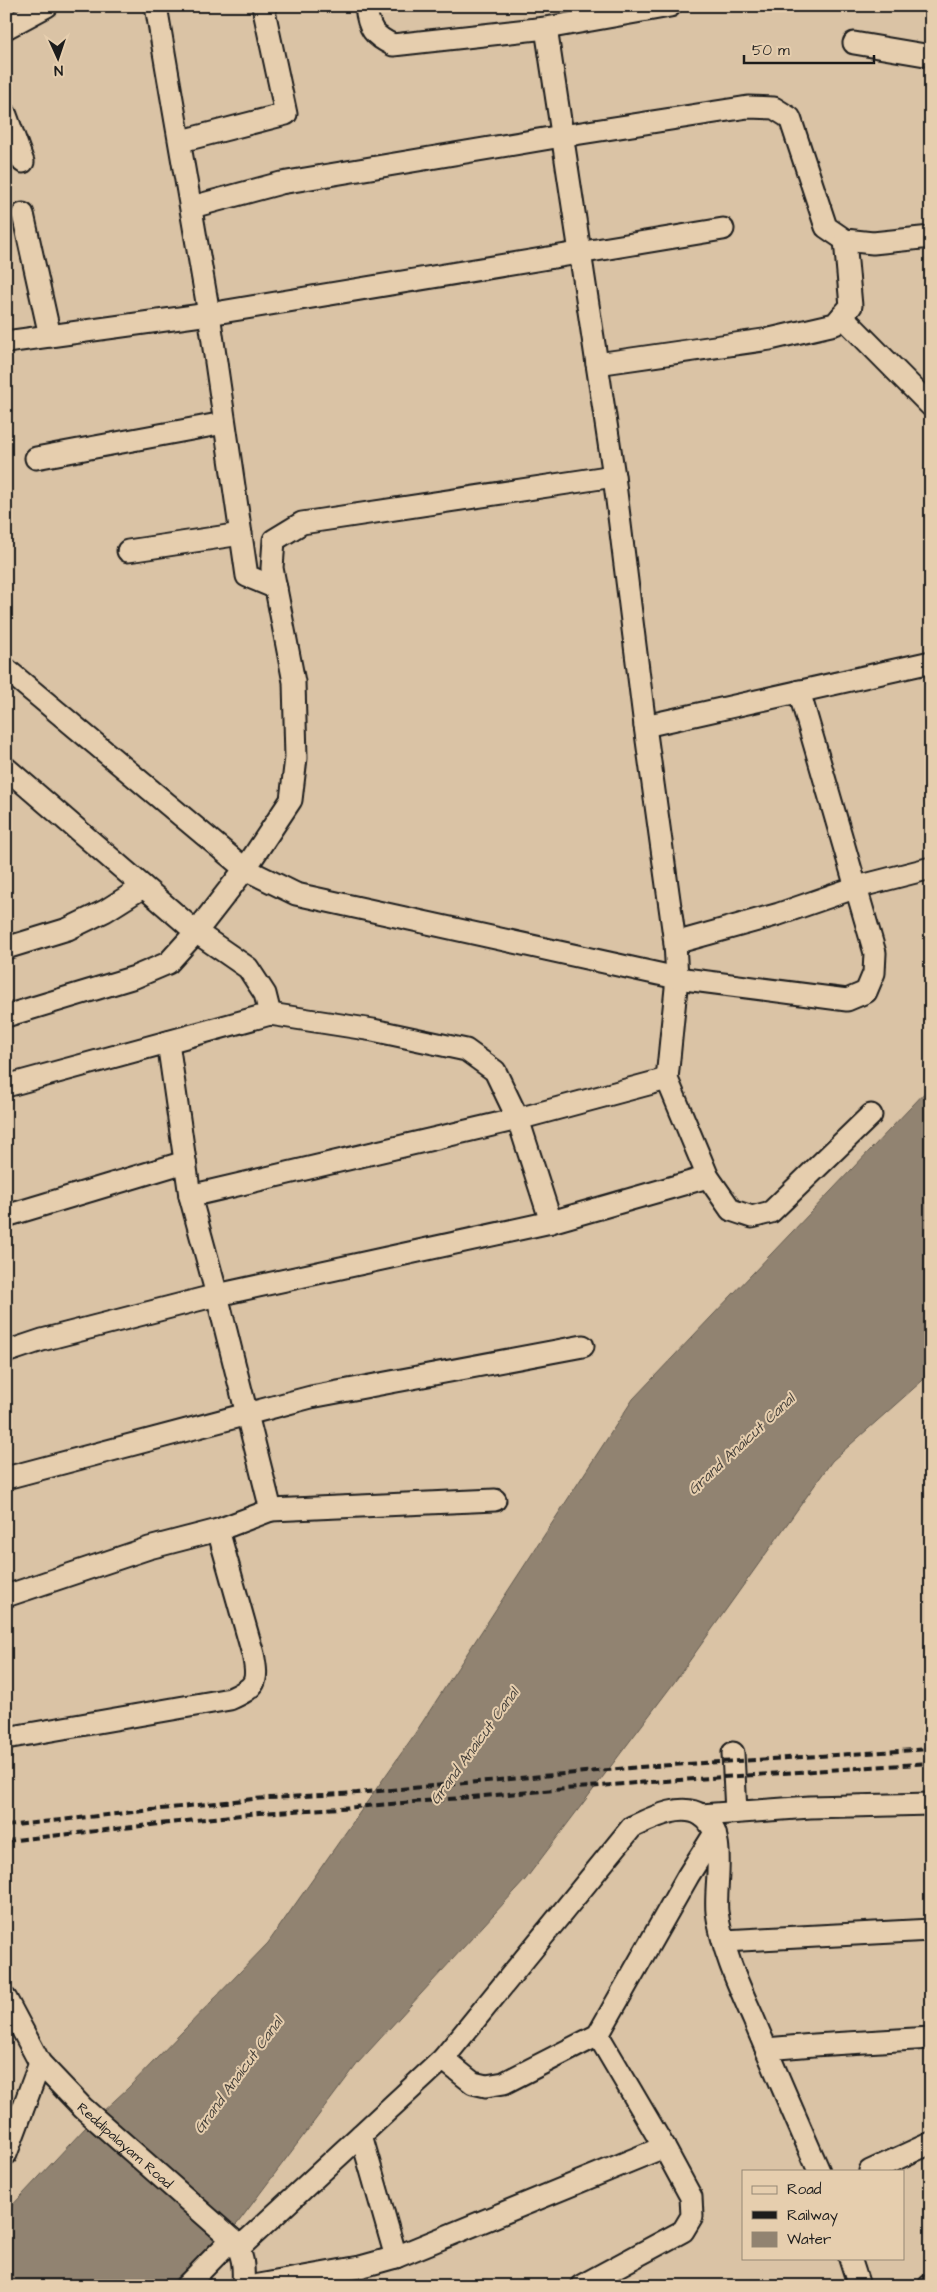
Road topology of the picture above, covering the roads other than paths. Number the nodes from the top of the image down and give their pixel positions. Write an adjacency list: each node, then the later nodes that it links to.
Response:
1 (47, 6): 6 (street)
2 (156, 6): 12 (street)
3 (263, 6): 12 (street)
4 (366, 6): 7 (street)
5 (656, 7): 7 (street)
6 (6, 28)
7 (546, 28): 11 (street)
8 (854, 44): 9 (street)
9 (931, 56)
10 (6, 114): 13 (street)
11 (562, 136): 14 (street); 18 (street); 19 (street)
12 (181, 141): 14 (street)
13 (23, 162)
14 (192, 207): 20 (street)
15 (23, 214): 22 (street)
16 (723, 229): 19 (street)
17 (931, 237): 18 (street)
18 (845, 240): 21 (street)
19 (580, 252): 20 (street); 24 (street)
20 (209, 314): 22 (street); 26 (street)
21 (842, 316): 24 (street); 25 (street)
22 (50, 336): 23 (street)
23 (6, 342)
24 (597, 364): 28 (street)
25 (931, 406)
26 (224, 423): 27 (street); 29 (street)
27 (36, 458)
28 (614, 476): 31 (street); 35 (street)
29 (240, 534): 30 (street); 31 (street)
30 (128, 551)
31 (276, 588): 38 (street)
32 (931, 662): 34 (street)
33 (6, 669): 38 (street)
34 (799, 691): 35 (street); 39 (street)
35 (645, 726): 42 (street)
36 (6, 768): 40 (street)
37 (931, 868): 39 (street)
38 (245, 869): 41 (street); 44 (street)
39 (857, 886): 42 (street); 44 (street)
40 (143, 887): 41 (street); 43 (street)
41 (196, 932): 45 (street); 46 (street)
42 (675, 943): 44 (street)
43 (6, 948)
44 (677, 978): 48 (street)
45 (270, 1014): 47 (street); 51 (street)
46 (6, 1016)
47 (168, 1042): 49 (street); 52 (street)
48 (667, 1079): 51 (street); 53 (street)
49 (6, 1086)
50 (871, 1115): 53 (street)
51 (518, 1119): 54 (street); 56 (street)
52 (185, 1162): 54 (street); 55 (street)
53 (708, 1177): 56 (street)
54 (190, 1196): 57 (street)
55 (6, 1216)
56 (550, 1222): 57 (street)
57 (217, 1295): 59 (street); 60 (street)
58 (583, 1346): 60 (street)
59 (6, 1352)
60 (248, 1413): 61 (street); 63 (street)
61 (6, 1478)
62 (495, 1500): 63 (street)
63 (271, 1510): 64 (street)
64 (218, 1530): 65 (street); 66 (street)
65 (6, 1596)
66 (6, 1738)
67 (733, 1753): 69 (street)
68 (931, 1804): 69 (street)
69 (736, 1812): 70 (street)
70 (701, 1815): 71 (street); 78 (street)
71 (715, 1833): 73 (street); 75 (street)
72 (931, 1930): 73 (street)
73 (724, 1941): 77 (street)
74 (6, 1999): 79 (street, Reddipalayam Road)
75 (598, 2035): 78 (street); 82 (street)
76 (931, 2038): 77 (street)
77 (766, 2049): 84 (street)
78 (443, 2059): 80 (street)
79 (40, 2063): 83 (street); 86 (street, Reddipalayam Road)
80 (361, 2135): 86 (street); 87 (street)
81 (931, 2143): 85 (street)
82 (664, 2147): 87 (street); 92 (street)
83 (7, 2152)
84 (819, 2170)
85 (872, 2170)
86 (236, 2243): 89 (street); 90 (street)
87 (396, 2257): 91 (street)
88 (851, 2260): 93 (street)
89 (186, 2286)
90 (244, 2286)
91 (253, 2286)
92 (581, 2286)
93 (859, 2286)

